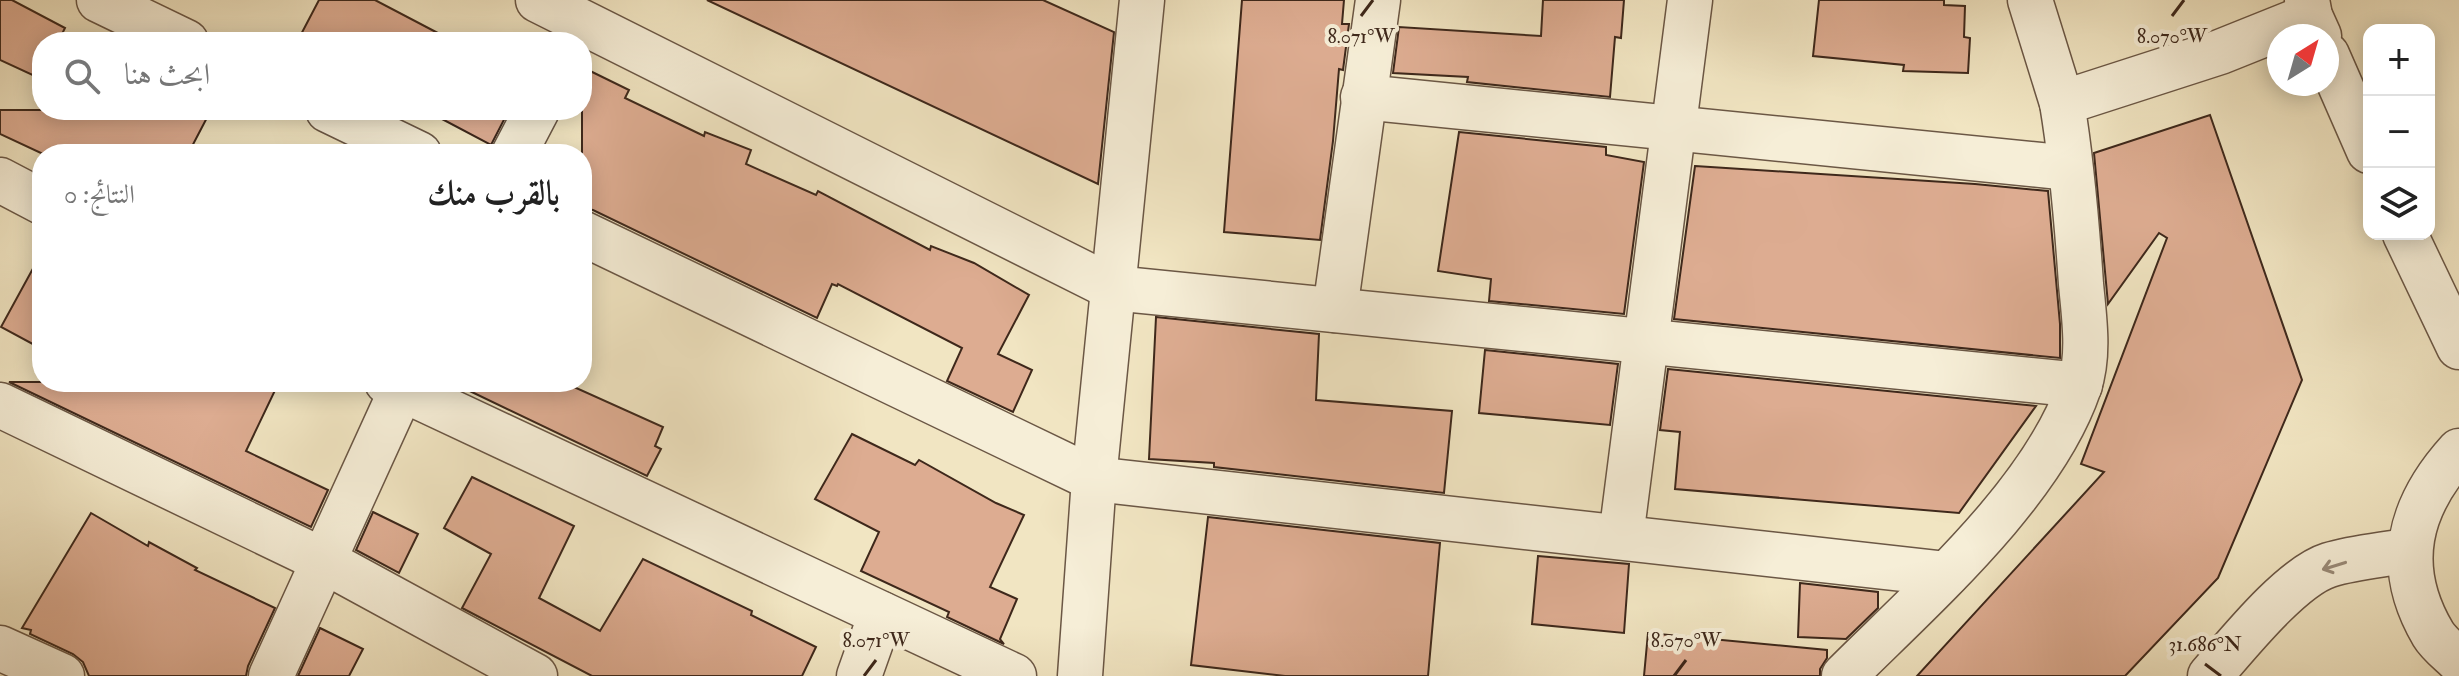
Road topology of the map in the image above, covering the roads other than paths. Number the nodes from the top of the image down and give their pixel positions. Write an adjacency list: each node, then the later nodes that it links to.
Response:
1 (99, 0): 7 (street)
2 (538, 0): 8 (street)
3 (1142, 0): 25 (street)
4 (1378, 0): 12 (street)
5 (1690, 0): 16 (street)
6 (2030, 0): 13 (street)
7 (165, 32)
8 (577, 32)
9 (592, 39): 25 (street)
10 (2267, 40): 13 (street)
11 (2339, 81): 17 (street)
12 (1363, 97): 16 (street); 26 (street)
13 (2062, 103): 20 (street)
14 (349, 120): 18 (street)
15 (532, 120): 19 (street)
16 (1672, 128): 20 (street); 27 (street)
17 (2363, 137)
18 (398, 144)
19 (519, 144)
20 (2070, 168): 29 (street)
21 (0, 180): 22 (street)
22 (32, 197)
23 (592, 238): 34 (street)
24 (2408, 240): 28 (street)
25 (1113, 288): 26 (street); 34 (street)
26 (1335, 310): 27 (street)
27 (1646, 341): 29 (street); 35 (street)
28 (2459, 347)
29 (2080, 385): 38 (street)
30 (395, 392): 37 (street)
31 (415, 392): 39 (street)
32 (0, 405): 37 (street)
33 (2459, 451): 36 (street)
34 (1094, 479): 35 (street); 47 (street)
35 (1621, 537): 38 (street)
36 (2410, 550): 41 (street); 49 (street, one-way to 49)
37 (324, 561): 43 (street); 44 (street)
38 (1947, 574): 48 (street)
39 (881, 614): 45 (street); 46 (street)
40 (0, 648): 42 (street)
41 (2459, 661)
42 (62, 676)
43 (271, 676)
44 (535, 676)
45 (859, 676)
46 (1014, 676)
47 (1080, 676)
48 (1844, 676)
49 (2210, 676)

